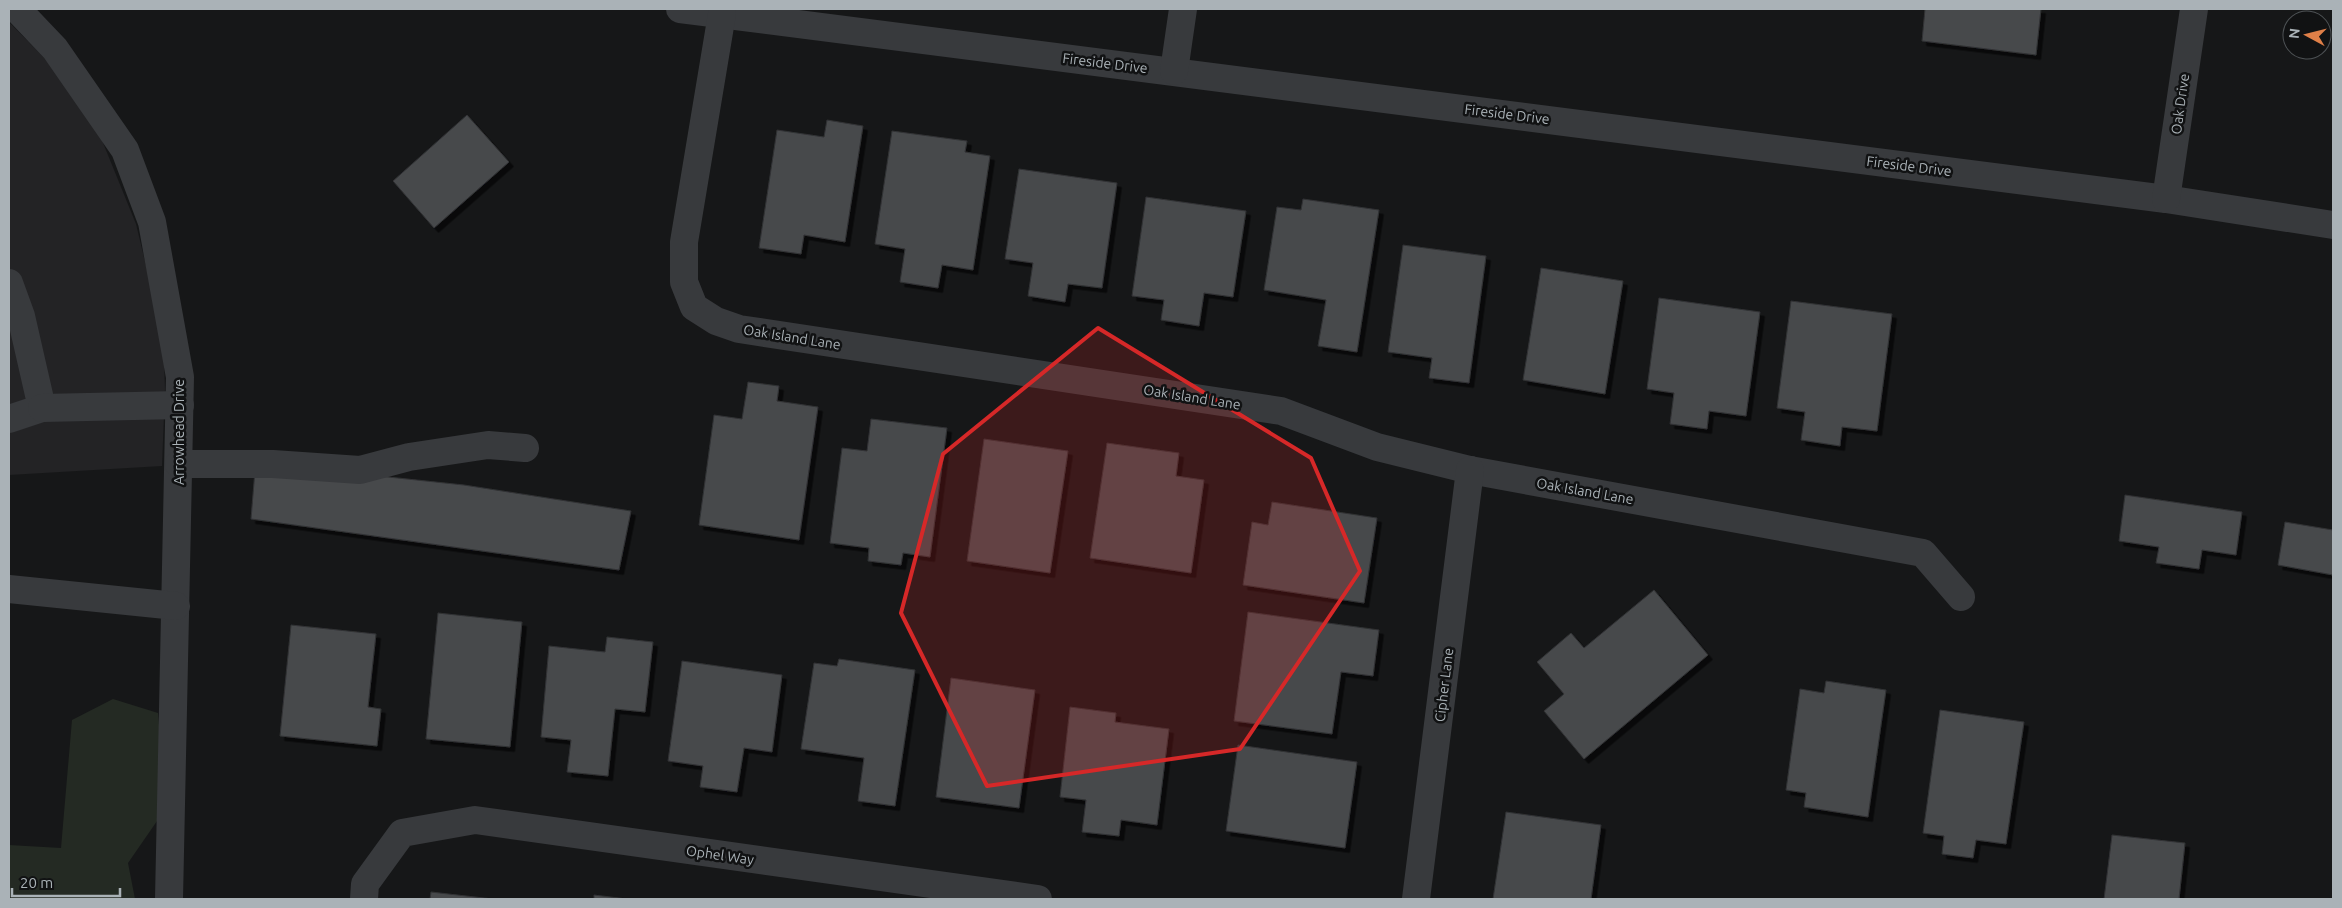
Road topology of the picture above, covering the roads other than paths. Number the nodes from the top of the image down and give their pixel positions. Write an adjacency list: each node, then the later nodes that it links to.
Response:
1 (18, 9): 10 (street, Arrowhead Drive)
2 (680, 9): 5 (street, Fireside Drive)
3 (1183, 9): 6 (street)
4 (2194, 9): 7 (street, Oak Drive)
5 (722, 14): 6 (street, Fireside Drive); 15 (street, Oak Island Lane)
6 (1174, 71): 7 (street, Fireside Drive)
7 (2166, 199): 8 (street, Fireside Drive)
8 (2333, 225)
9 (9, 283): 11 (street)
10 (180, 405): 11 (street); 14 (street, Arrowhead Drive)
11 (42, 408): 12 (street)
12 (9, 419)
13 (525, 448): 14 (street)
14 (180, 464): 18 (street, Arrowhead Drive)
15 (1470, 470): 17 (street, Oak Island Lane); 22 (street, Cipher Lane)
16 (9, 588): 18 (street)
17 (1961, 597)
18 (176, 606): 19 (street, Arrowhead Drive)
19 (169, 899)
20 (364, 899): 21 (street, Ophel Way)
21 (1038, 899)
22 (1416, 899)

